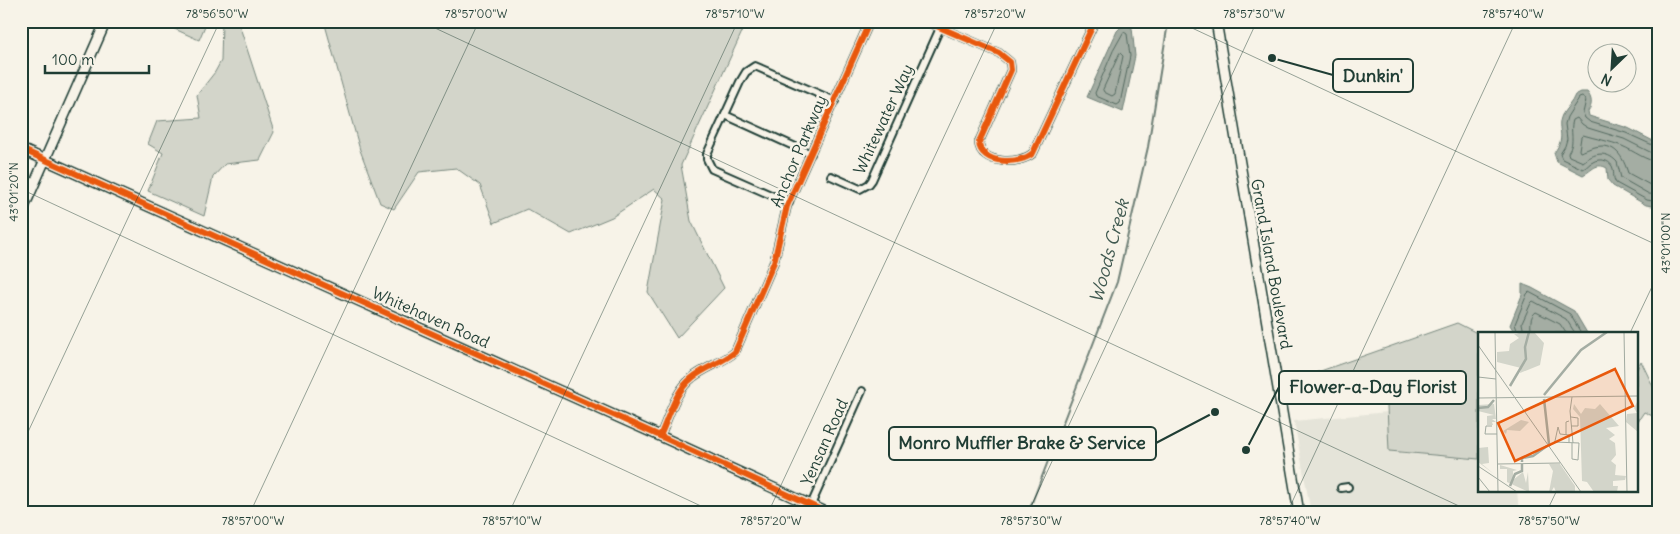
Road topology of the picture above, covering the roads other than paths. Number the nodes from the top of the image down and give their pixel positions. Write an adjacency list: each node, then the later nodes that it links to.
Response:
1 (106, 21): 11 (street)
2 (870, 21): 7 (street, Anchor Parkway)
3 (925, 21): 6 (street)
4 (1095, 21): 6 (street)
5 (1216, 21): 19 (street, Grand Island Boulevard)
6 (940, 28): 12 (street, Whitewater Way)
7 (835, 101): 8 (street); 10 (street, Anchor Parkway)
8 (725, 115): 10 (street); 13 (street)
9 (21, 149): 11 (street, Whitehaven Road)
10 (811, 154): 13 (street, Anchor Parkway)
11 (46, 160): 14 (street); 16 (street, Whitehaven Road)
12 (830, 176)
13 (789, 203): 16 (street, Anchor Parkway)
14 (21, 214)
15 (862, 391): 17 (street, Yensan Road)
16 (660, 436): 17 (street, Whitehaven Road)
17 (812, 505): 18 (street, Whitehaven Road)
18 (828, 513)
19 (1299, 513)

